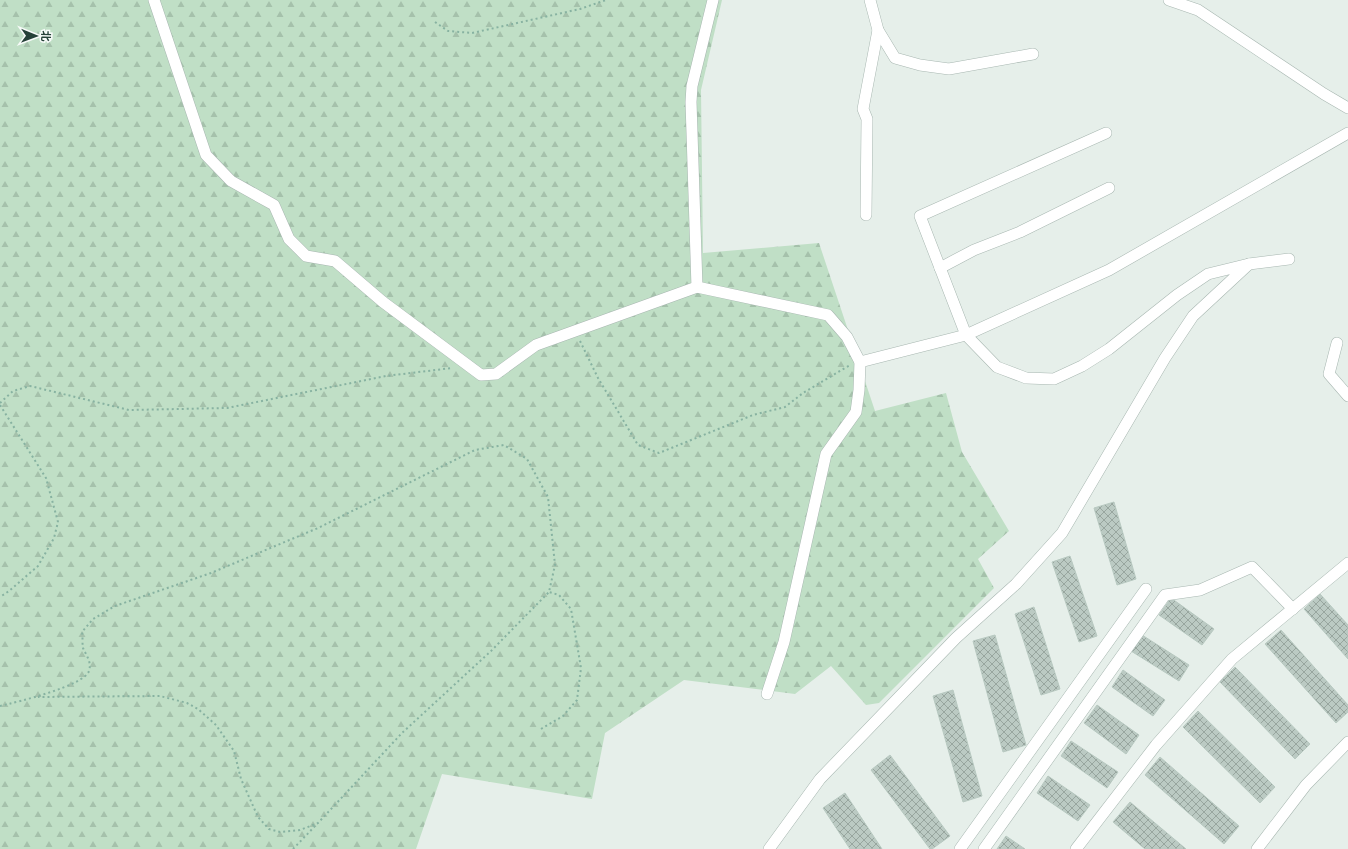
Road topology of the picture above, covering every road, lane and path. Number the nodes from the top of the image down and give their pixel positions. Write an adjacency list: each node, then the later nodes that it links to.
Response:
1 (154, 0): 22 (street)
2 (606, 0): 6 (path)
3 (714, 0): 17 (street)
4 (870, 0): 7 (street)
5 (1169, 0): 9 (street)
6 (435, 22)
7 (878, 30): 8 (street); 13 (street)
8 (1033, 54)
9 (1348, 108)
10 (1106, 133): 16 (street)
11 (1348, 133): 19 (street)
12 (1109, 188): 16 (street)
13 (866, 215)
14 (1289, 259): 15 (street)
15 (1249, 264): 19 (street); 37 (street)
16 (940, 268): 19 (street)
17 (697, 287): 18 (street); 21 (street)
18 (575, 331): 21 (path); 22 (street)
19 (966, 335): 21 (street)
20 (1337, 343): 23 (street)
21 (860, 362): 30 (street)
22 (468, 366): 24 (path)
23 (1348, 396)
24 (0, 404): 28 (path)
25 (1348, 563): 29 (street)
26 (1146, 589): 38 (street)
27 (549, 592): 31 (path); 33 (path); 35 (path)
28 (0, 596)
29 (1293, 609): 39 (street); 40 (street)
30 (767, 694)
31 (38, 697): 32 (path); 35 (path)
32 (0, 706)
33 (541, 729)
34 (1348, 742): 41 (street)
35 (318, 823): 36 (path)
36 (293, 849)
37 (769, 849)
38 (960, 849)
39 (984, 849)
40 (1076, 849)
41 (1257, 849)

